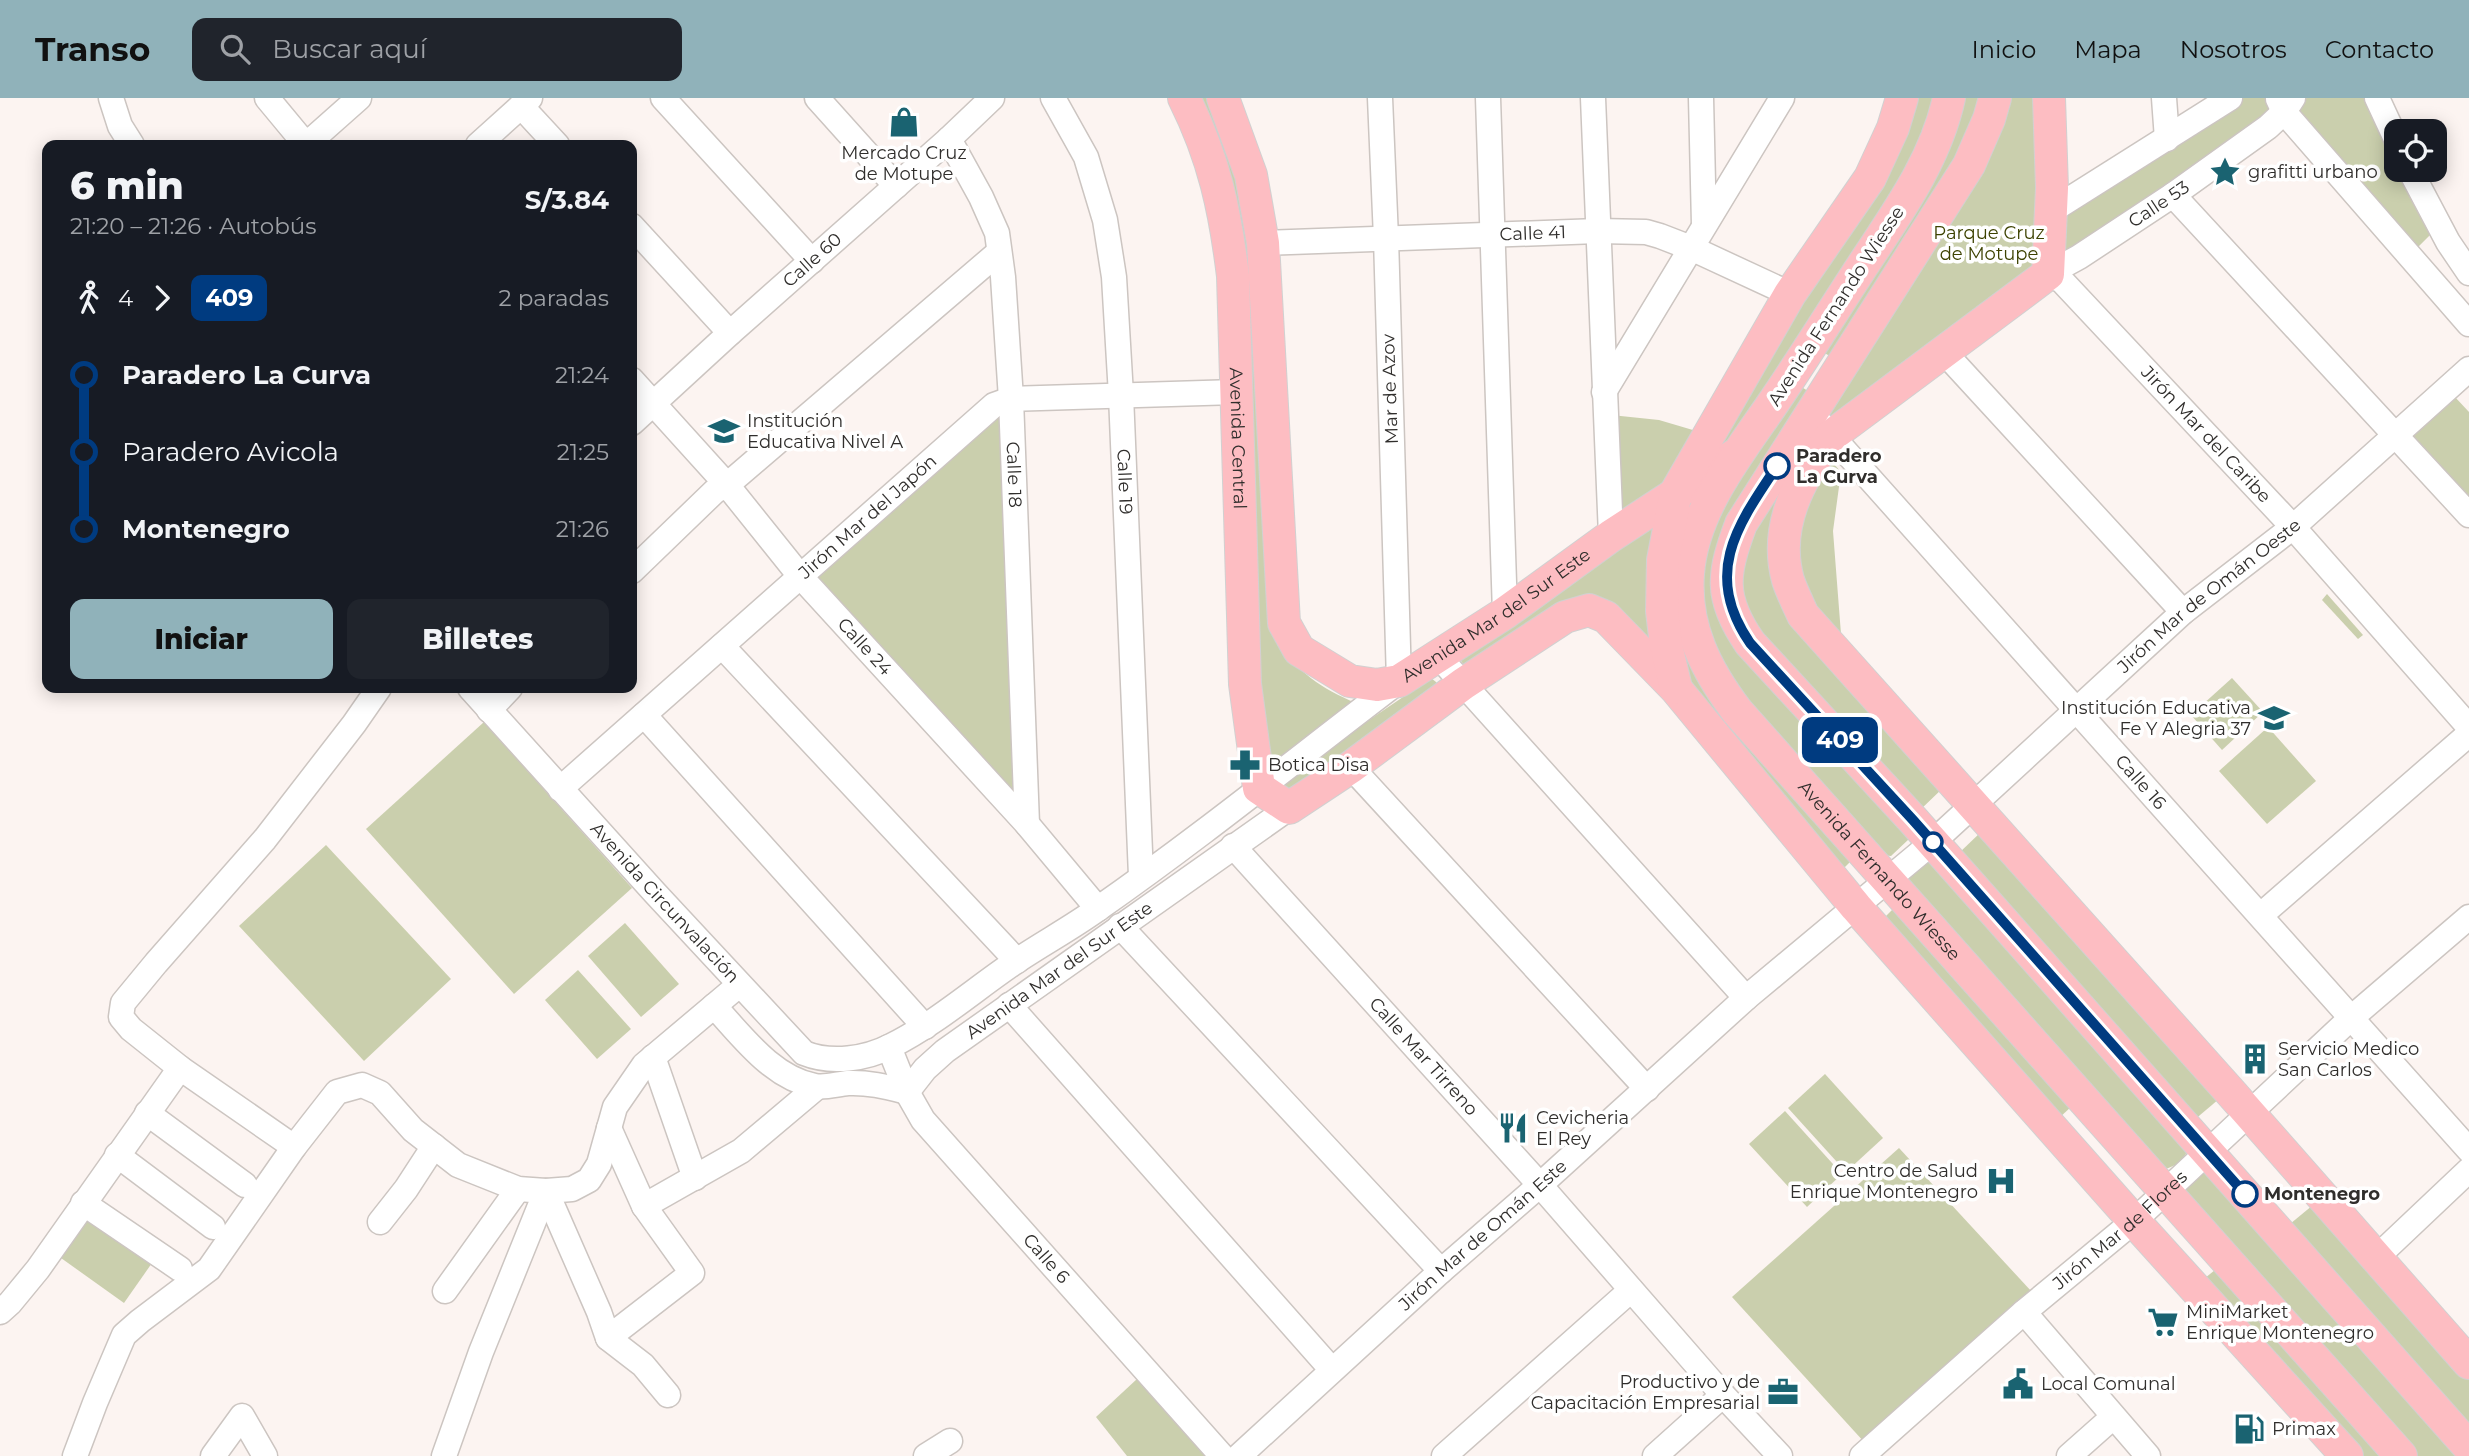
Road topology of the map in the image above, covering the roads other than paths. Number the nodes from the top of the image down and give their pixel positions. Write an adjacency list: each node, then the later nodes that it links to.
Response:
1 (111, 98): 27 (street)
2 (267, 98): 28 (street)
3 (359, 98): 29 (street)
4 (663, 98): 44 (street)
5 (817, 98): 33 (street)
6 (992, 98): 25 (street, Calle 60)
7 (1052, 98): 57 (street, Calle 19)
8 (1184, 98): 55 (main road, Avenida Central)
9 (1223, 98): 41 (main road, Avenida Central)
10 (1380, 98): 40 (street, Mar de Azov)
11 (1488, 98): 39 (street)
12 (1593, 98): 38 (street)
13 (1701, 98): 36 (street)
14 (1782, 98): 36 (street)
15 (1902, 98): 47 (main road, Avenida Fernando Wiesse)
16 (1949, 98): 51 (main road, Avenida Fernando Wiesse)
17 (1995, 98): 53 (main road, Avenida Fernando Wiesse)
18 (2049, 98): 35 (main road)
19 (2164, 98): 26 (street)
20 (2230, 98): 26 (street)
21 (2378, 98): 24 (street)
22 (526, 102): 30 (street); 31 (street)
23 (2285, 103): 34 (street, Calle 53); 48 (street)
24 (2387, 119)
25 (949, 139): 33 (street, Calle 60); 43 (street, Calle 18)
26 (2166, 139): 35 (street)
27 (129, 140)
28 (302, 140)
29 (312, 140)
30 (484, 140)
31 (553, 140)
32 (2416, 182): 45 (street)
33 (897, 186): 44 (street, Calle 60)
34 (2173, 195): 46 (street, Calle 53); 62 (street)
35 (2051, 211): 46 (main road)
36 (1704, 225): 42 (street)
37 (637, 231): 49 (street)
38 (1598, 231): 39 (street, Calle 41); 42 (street, Calle 41); 56 (street)
39 (1491, 235): 40 (street, Calle 41); 72 (street)
40 (1386, 238): 41 (street, Calle 41); 75 (street, Mar de Azov)
41 (1264, 243): 75 (main road, Avenida Central)
42 (1691, 248): 47 (street, Calle 41); 56 (street)
43 (999, 252): 58 (street, Calle 18); 64 (street)
44 (812, 261): 49 (street, Calle 60)
45 (2469, 273)
46 (2048, 274): 50 (main road, Avenida Fernando Wiesse); 67 (street, Jirón Mar del Caribe)
47 (1790, 294): 65 (main road, Avenida Fernando Wiesse)
48 (2469, 324)
49 (730, 333): 59 (street, Calle 60)
50 (1943, 351): 61 (main road, Avenida Fernando Wiesse); 71 (street)
51 (1800, 363): 53 (main road); 63 (main road, Avenida Fernando Wiesse)
52 (2469, 369): 62 (street, Jirón Mar de Omán Oeste)
53 (1831, 384): 61 (main road, Avenida Fernando Wiesse)
54 (637, 386): 59 (street, Calle 24)
55 (1236, 392): 57 (street, Jirón Mar del Japón); 87 (main road, Avenida Central)
56 (1604, 392): 68 (street)
57 (1121, 395): 58 (street, Jirón Mar del Japón); 94 (street, Calle 19)
58 (1012, 400): 70 (street, Jirón Mar del Japón); 91 (street, Calle 18)
59 (653, 404): 60 (street, Calle 60); 64 (street, Calle 24)
60 (637, 418)
61 (1821, 425): 82 (street, Calle 16); 89 (main road, Avenida Fernando Wiesse); 92 (main road, Avenida Fernando Wiesse)
62 (2397, 436): 66 (street); 67 (street, Jirón Mar de Omán Oeste)
63 (1739, 452): 65 (main road, Avenida Mar del Sur Este); 95 (main road, Avenida Fernando Wiesse)
64 (727, 485): 69 (street); 70 (street, Calle 24)
65 (1676, 492): 68 (main road, Avenida Mar del Sur Este); 77 (main road, Avenida Fernando Wiesse)
66 (2469, 515)
67 (2292, 527): 71 (street, Jirón Mar de Omán Oeste); 84 (street, Jirón Mar del Caribe)
68 (1611, 536): 72 (main road, Avenida Mar del Sur Este)
69 (637, 566)
70 (800, 576): 73 (street, Jirón Mar del Japón); 91 (street, Calle 24)
71 (2183, 612): 82 (street, Jirón Mar de Omán Oeste)
72 (1505, 613): 74 (main road, Avenida Mar del Sur Este)
73 (722, 646): 83 (street, Jirón Mar del Japón); 101 (street)
74 (1439, 657): 75 (main road, Avenida Mar del Sur Este); 76 (street)
75 (1399, 681): 87 (street, Avenida Mar del Sur Este)
76 (1463, 684): 77 (main road, Avenida Mar del Sur Este); 86 (main road, Avenida Mar del Sur Este); 103 (street)
77 (1676, 689): 96 (main road, Avenida Fernando Wiesse)
78 (376, 693): 110 (street)
79 (474, 693): 81 (street, Avenida Circunvalación)
80 (505, 693): 81 (street)
81 (489, 710): 88 (street, Avenida Circunvalación)
82 (2077, 710): 89 (street, Jirón Mar de Omán Oeste); 98 (street, Calle 16)
83 (644, 715): 88 (street, Jirón Mar del Japón); 107 (street)
84 (2469, 727)
85 (2469, 734): 98 (street)
86 (1351, 767): 90 (main road, Avenida Mar del Sur Este); 112 (street)
87 (1259, 788): 90 (main road); 94 (street, Avenida Mar del Sur Este)
88 (560, 789): 102 (street, Avenida Circunvalación)
89 (1972, 804): 92 (street, Jirón Mar de Omán Oeste); 114 (main road, Avenida Fernando Wiesse)
90 (1289, 808): 93 (street, Avenida Mar del Sur Este)
91 (1027, 824): 97 (street, Calle 24)
92 (1933, 842): 95 (street, Jirón Mar de Omán Oeste); 119 (main road, Avenida Fernando Wiesse)
93 (1233, 846): 99 (street, Avenida Mar del Sur Este); 125 (street, Calle Mar Tirreno)
94 (1142, 876): 97 (street, Avenida Mar del Sur Este)
95 (1887, 881): 96 (street, Jirón Mar de Omán Este); 128 (main road, Avenida Fernando Wiesse)
96 (1856, 908): 103 (street, Jirón Mar de Omán Este); 131 (main road, Avenida Fernando Wiesse)
97 (1098, 909): 101 (street, Avenida Mar del Sur Este)
98 (2261, 915): 106 (street, Calle 16)
99 (1120, 926): 104 (street, Avenida Mar del Sur Este); 136 (street)
100 (2465, 929): 106 (street, Jirón Mar de Flores)
101 (1017, 961): 107 (street, Avenida Mar del Sur Este)
102 (739, 985): 105 (street); 108 (street, Avenida Circunvalación)
103 (1746, 998): 112 (street, Jirón Mar de Omán Este)
104 (1009, 1005): 113 (street, Avenida Mar del Sur Este); 143 (street)
105 (714, 1006): 109 (street); 111 (street)
106 (2350, 1018): 114 (street, Jirón Mar de Flores); 120 (street, Calle 16)
107 (925, 1027): 108 (street, Avenida Mar del Sur Este)
108 (889, 1047): 113 (street, Calle 6)
109 (653, 1058): 116 (street); 123 (street)
110 (180, 1068): 115 (street); 118 (street)
111 (817, 1087): 113 (street); 123 (street)
112 (1647, 1089): 125 (street, Jirón Mar de Omán Este)
113 (907, 1092): 154 (street, Calle 6)
114 (2248, 1111): 119 (street, Jirón Mar de Flores); 134 (main road, Avenida Fernando Wiesse)
115 (147, 1113): 121 (street); 124 (street)
116 (609, 1128): 127 (street); 130 (street)
117 (434, 1146): 118 (street); 126 (street); 132 (street)
118 (294, 1147): 149 (street)
119 (2207, 1150): 128 (street, Jirón Mar de Flores); 148 (main road, Avenida Fernando Wiesse)
120 (2469, 1150)
121 (117, 1155): 129 (street); 133 (street)
122 (2469, 1170): 134 (street)
123 (695, 1178): 130 (street)
124 (245, 1185)
125 (1540, 1185): 136 (street, Jirón Mar de Omán Este); 137 (street, Calle Mar Tirreno)
126 (518, 1189): 127 (street); 138 (street)
127 (546, 1191): 141 (street); 152 (street)
128 (2166, 1192): 131 (street, Jirón Mar de Flores); 163 (main road, Avenida Fernando Wiesse)
129 (83, 1203): 135 (street); 139 (street)
130 (644, 1206): 141 (street)
131 (2134, 1221): 140 (street, Jirón Mar de Flores); 162 (main road, Avenida Fernando Wiesse)
132 (380, 1222)
133 (213, 1227)
134 (2376, 1257): 142 (main road, Avenida Fernando Wiesse)
135 (180, 1269)
136 (1441, 1271): 143 (street, Jirón Mar de Omán Este)
137 (1631, 1290): 145 (street, Calle Mar Tirreno); 156 (street)
138 (445, 1291)
139 (0, 1312)
140 (2024, 1312): 146 (street); 159 (street, Jirón Mar de Flores)
141 (608, 1338): 144 (street)
142 (2469, 1363)
143 (1332, 1370): 155 (street, Jirón Mar de Omán Este)
144 (668, 1395)
145 (1723, 1395): 157 (street); 158 (street, Calle Mar Tirreno)
146 (2113, 1417): 160 (street); 161 (street)
147 (950, 1441): 153 (street)
148 (2469, 1447)
149 (75, 1456)
150 (213, 1456): 151 (street)
151 (265, 1456)
152 (444, 1456)
153 (926, 1456)
154 (1222, 1456)
155 (1239, 1456)
156 (1444, 1456)
157 (1654, 1456)
158 (1780, 1456)
159 (1862, 1456)
160 (2069, 1456)
161 (2148, 1456)
162 (2347, 1456)
163 (2401, 1456)

